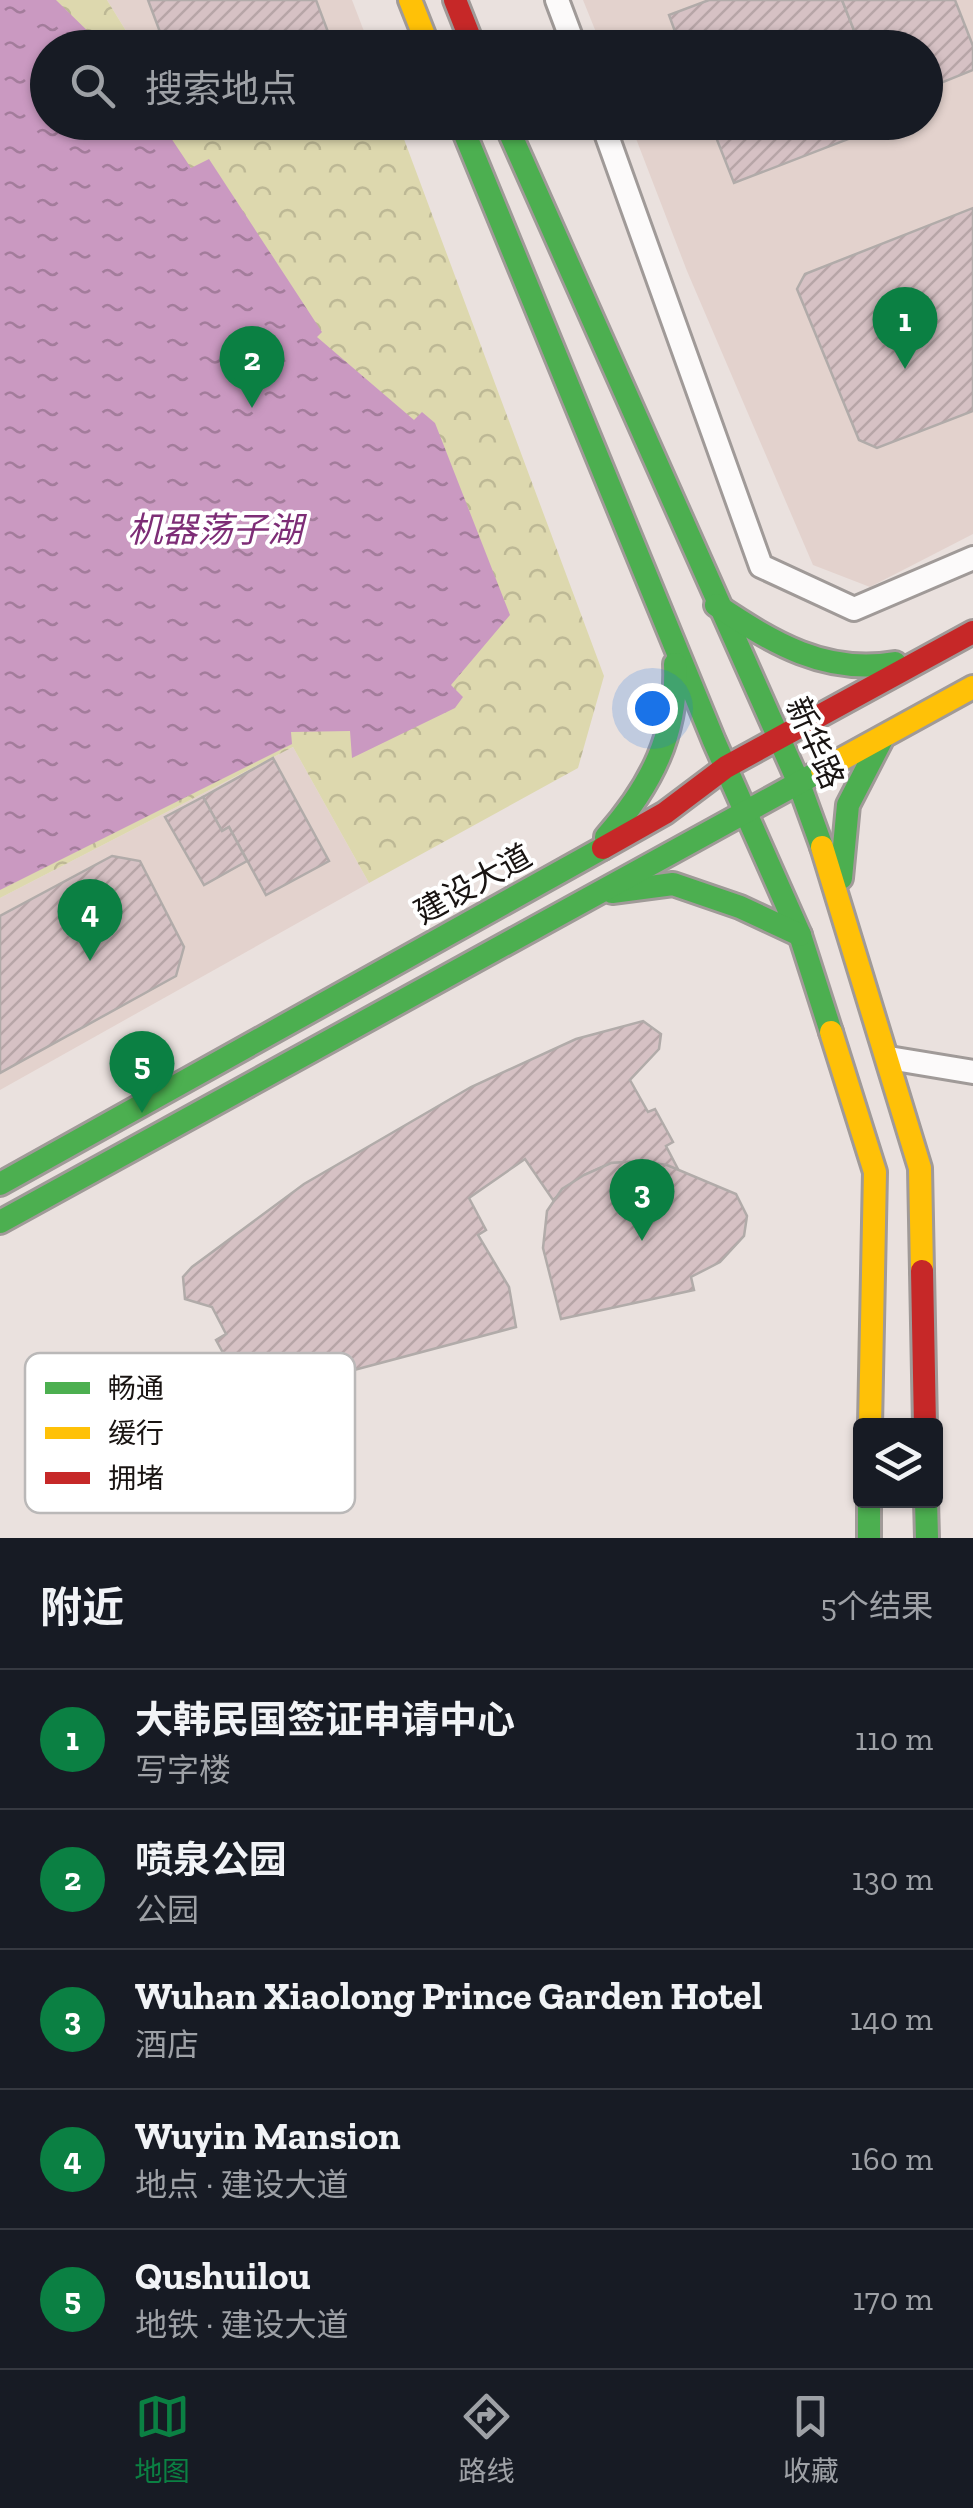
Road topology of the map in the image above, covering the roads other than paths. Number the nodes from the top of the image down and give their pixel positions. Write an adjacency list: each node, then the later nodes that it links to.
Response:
1 (410, 0): 4 (main road)
2 (455, 0): 5 (main road)
3 (558, 0): 6 (street)
4 (422, 30)
5 (467, 30)
6 (568, 30)
7 (467, 140): 12 (main road)
8 (514, 140): 11 (main road, 新华路)
9 (608, 140): 10 (street)
10 (973, 558)
11 (716, 605): 14 (main road); 17 (main road, 新华路)
12 (661, 610): 18 (main road); 21 (main road)
13 (973, 632): 14 (main road, 建设大道)
14 (934, 651): 17 (main road, 建设大道)
15 (973, 686): 16 (main road)
16 (887, 733): 19 (main road); 23 (main road)
17 (779, 738): 18 (main road, 建设大道); 19 (main road, 新华路)
18 (726, 766): 20 (main road); 21 (main road, 建设大道)
19 (798, 781): 20 (main road); 23 (main road, 新华路)
20 (747, 810): 22 (main road); 24 (main road)
21 (586, 858): 27 (main road, 建设大道)
22 (595, 894): 24 (main road); 28 (main road)
23 (840, 910): 25 (main road, 新华路)
24 (800, 935): 29 (main road)
25 (888, 1058): 26 (street); 30 (main road, 新华路)
26 (973, 1072)
27 (0, 1184)
28 (0, 1222)
29 (870, 1418)
30 (925, 1418)
31 (869, 1508): 33 (main road)
32 (926, 1508): 34 (main road)
33 (869, 1538)
34 (927, 1538)

